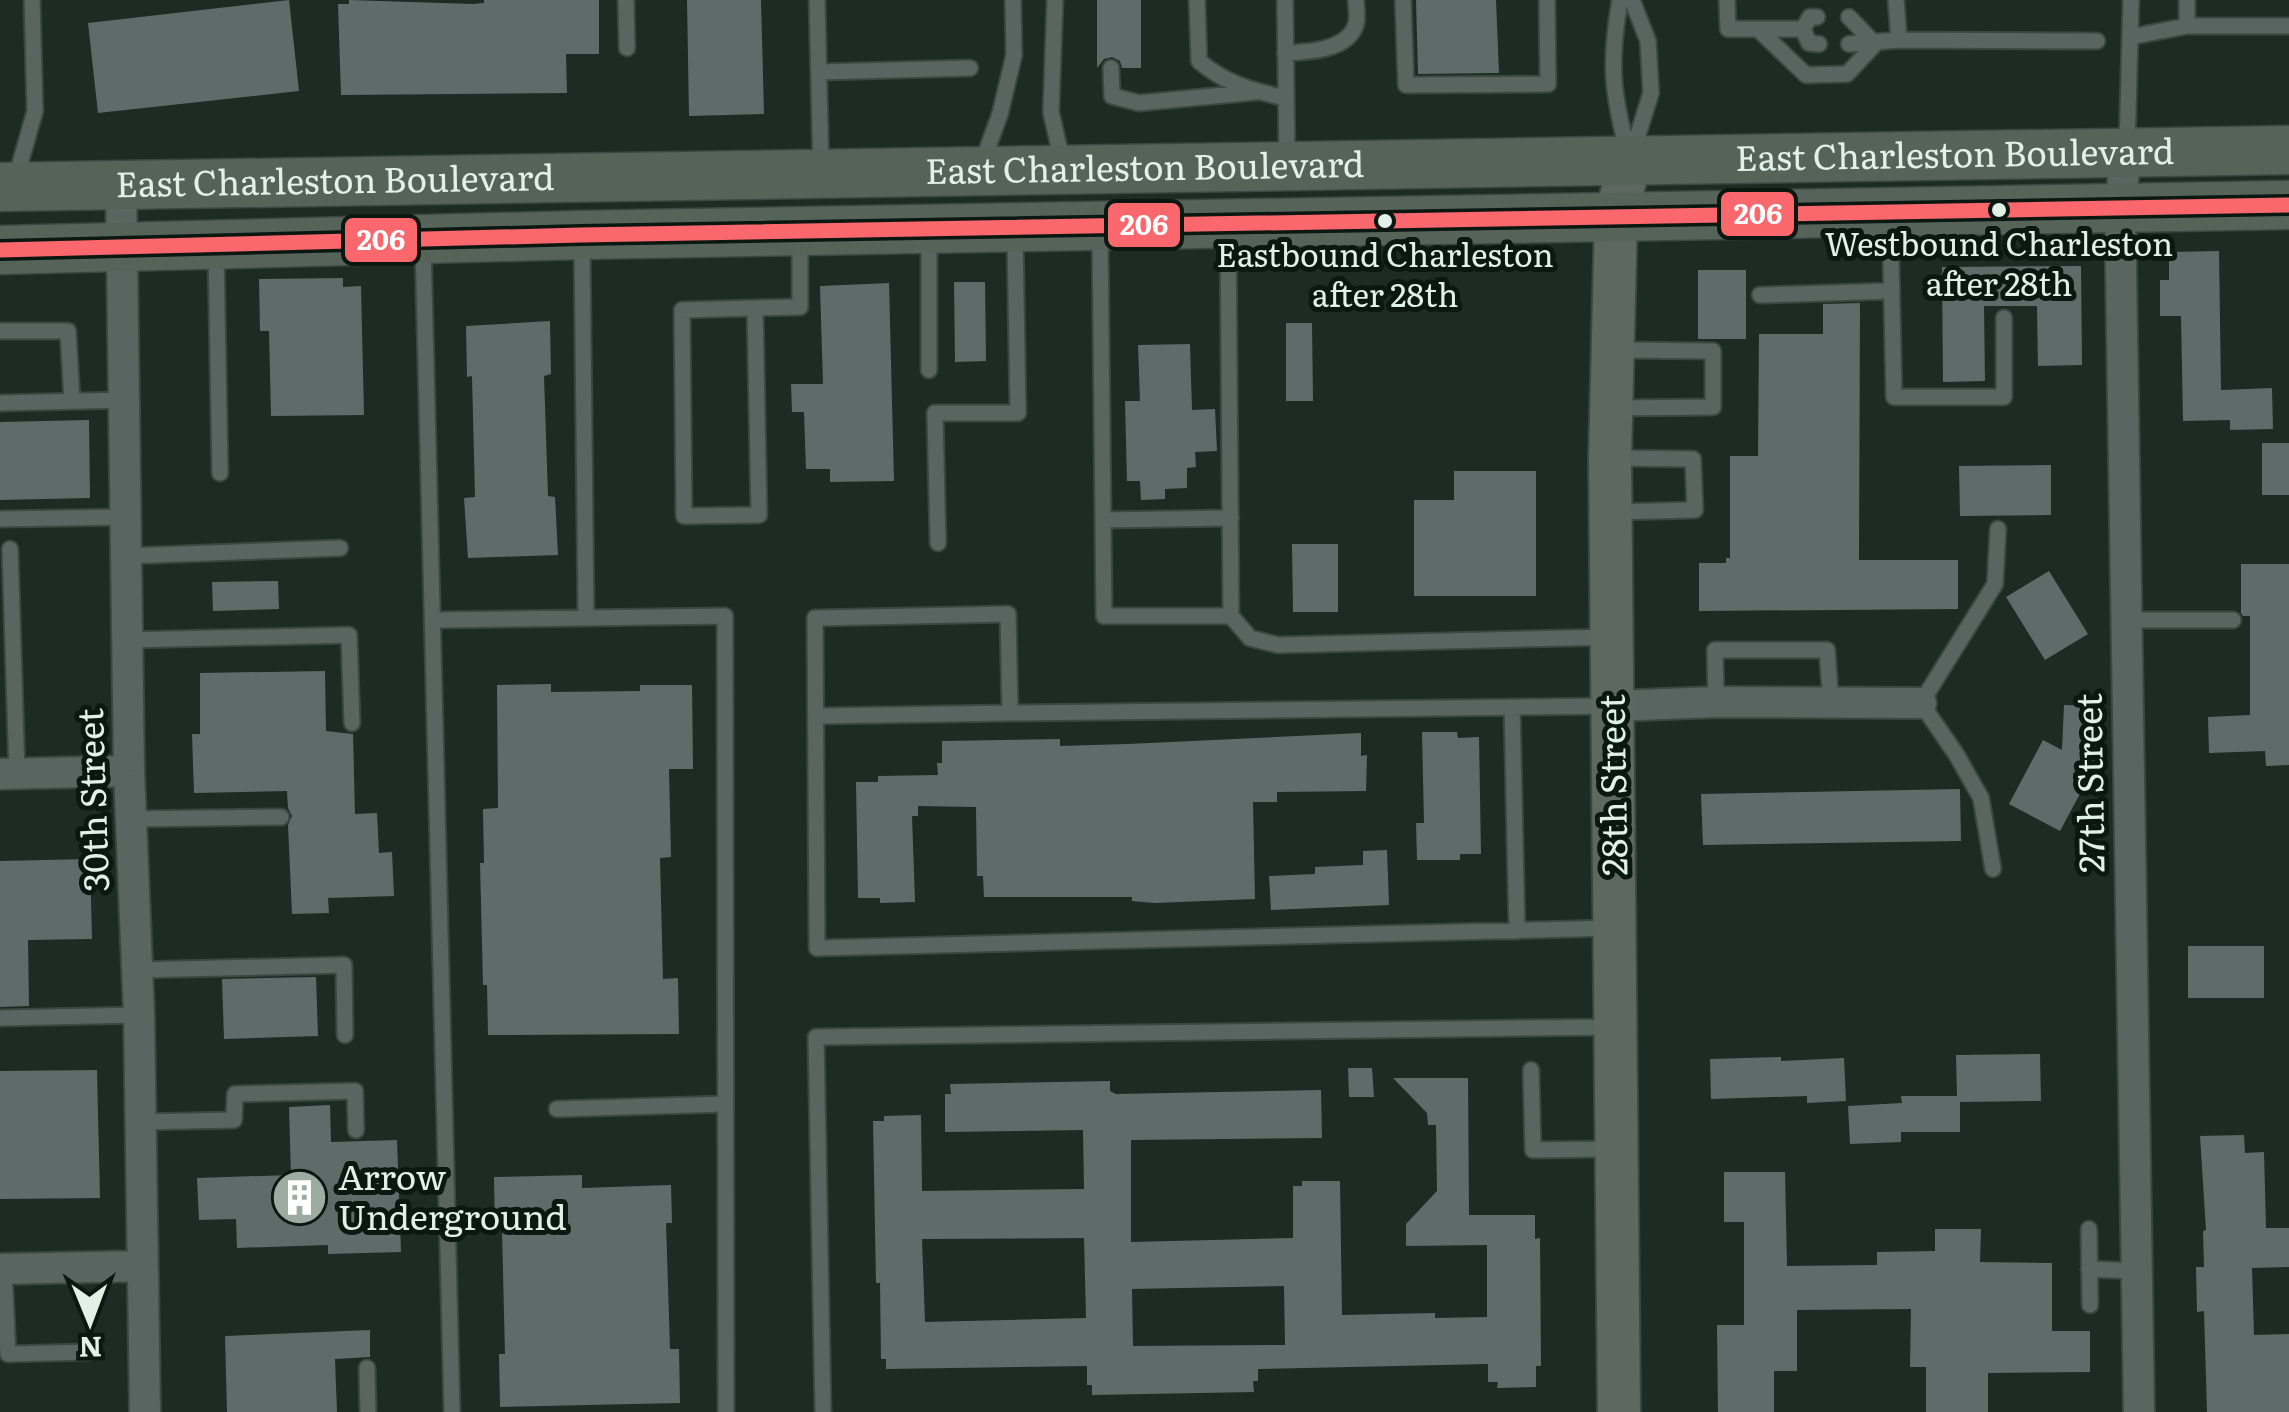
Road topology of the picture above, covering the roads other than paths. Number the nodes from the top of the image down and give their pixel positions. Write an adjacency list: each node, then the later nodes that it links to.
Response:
1 (32, 0): 44 (lane)
2 (626, 0): 29 (lane)
3 (817, 0): 33 (lane)
4 (1013, 0): 41 (lane)
5 (1055, 0): 40 (lane)
6 (1197, 0): 34 (lane)
7 (1285, 0): 30 (lane)
8 (1356, 0): 30 (lane)
9 (1403, 0): 10 (lane)
10 (1547, 0)
11 (1620, 0): 38 (lane)
12 (1632, 0): 38 (lane)
13 (1728, 0): 21 (lane)
14 (1896, 0): 24 (lane)
15 (2131, 0): 23 (lane)
16 (2186, 0): 19 (lane)
17 (1817, 17): 22 (lane)
18 (1849, 17): 28 (lane)
19 (2187, 26): 20 (lane); 23 (lane)
20 (2289, 26)
21 (1758, 29): 22 (lane); 28 (lane)
22 (1803, 29): 26 (lane)
23 (2130, 37): 37 (lane)
24 (1899, 40): 25 (lane); 28 (lane)
25 (2097, 41)
26 (1819, 44)
27 (1848, 44): 28 (lane)
28 (1874, 44)
29 (627, 48)
30 (1285, 53): 35 (lane)
31 (970, 68): 33 (lane)
32 (1111, 68): 34 (lane)
33 (819, 72): 42 (lane)
34 (1256, 92): 35 (lane)
35 (1286, 98): 39 (lane)
36 (2289, 150): 37 (main road, East Charleston Boulevard)
37 (2126, 152): 38 (main road, East Charleston Boulevard); 46 (street, 27th Street)
38 (1630, 160): 39 (main road, East Charleston Boulevard); 48 (street, 28th Street)
39 (1287, 166): 40 (main road, East Charleston Boulevard)
40 (1045, 170): 41 (main road, East Charleston Boulevard); 52 (main road)
41 (979, 171): 42 (main road, East Charleston Boulevard)
42 (822, 174): 43 (main road, East Charleston Boulevard); 52 (main road)
43 (121, 185): 44 (main road, East Charleston Boulevard); 57 (street, 30th Street)
44 (7, 187)
45 (2289, 205): 46 (main road, East Charleston Boulevard)
46 (2120, 207): 47 (main road, East Charleston Boulevard); 85 (street, 27th Street)
47 (1890, 211): 48 (main road, East Charleston Boulevard); 59 (lane)
48 (1616, 216): 49 (main road, East Charleston Boulevard); 64 (street, 28th Street)
49 (1228, 224): 50 (main road, East Charleston Boulevard); 74 (lane)
50 (1100, 226): 51 (main road, East Charleston Boulevard); 76 (lane)
51 (1015, 228): 52 (main road, East Charleston Boulevard); 78 (lane)
52 (928, 230): 53 (main road, East Charleston Boulevard); 65 (lane)
53 (800, 232): 54 (main road, East Charleston Boulevard); 61 (lane)
54 (582, 235): 55 (main road, East Charleston Boulevard); 83 (lane)
55 (423, 241): 56 (main road, East Charleston Boulevard); 84 (lane)
56 (216, 245): 57 (main road, East Charleston Boulevard); 71 (lane)
57 (123, 247): 58 (main road, East Charleston Boulevard); 66 (street, 30th Street)
58 (0, 250)
59 (1892, 291): 60 (lane); 62 (lane)
60 (1760, 294)
61 (755, 308): 61 (lane)
62 (2004, 318)
63 (0, 331): 67 (lane)
64 (1611, 350): 69 (street, 28th Street); 69 (lane)
65 (929, 370)
66 (124, 400): 67 (lane); 73 (street, 30th Street)
67 (72, 401): 68 (lane)
68 (0, 403)
69 (1610, 408): 70 (street, 28th Street)
70 (1610, 458): 72 (street, 28th Street); 72 (lane)
71 (220, 473)
72 (1610, 512): 87 (street, 28th Street)
73 (126, 517): 75 (lane); 81 (street, 30th Street)
74 (1230, 518): 76 (lane); 82 (lane)
75 (0, 519)
76 (1104, 520): 82 (lane)
77 (1998, 529): 91 (lane)
78 (938, 543)
79 (340, 548): 81 (lane)
80 (10, 549): 98 (lane)
81 (126, 556): 88 (street, 30th Street)
82 (1232, 616): 87 (lane)
83 (586, 618): 84 (lane); 110 (lane)
84 (434, 620): 125 (lane)
85 (2126, 620): 86 (lane); 119 (street, 27th Street)
86 (2233, 620)
87 (1613, 637): 93 (street, 28th Street)
88 (127, 640): 96 (lane); 97 (street, 30th Street)
89 (1716, 702): 90 (street); 90 (lane); 93 (street)
90 (1830, 703): 91 (street)
91 (1920, 703): 101 (lane)
92 (1512, 706): 93 (lane); 94 (lane); 103 (lane)
93 (1613, 706): 102 (street, 28th Street)
94 (1010, 713): 95 (lane); 95 (lane)
95 (816, 716): 103 (lane)
96 (352, 722)
97 (129, 771): 98 (street); 100 (street, 30th Street)
98 (9, 773)
99 (280, 817): 100 (lane)
100 (131, 819): 104 (street, 30th Street)
101 (1994, 869)
102 (1616, 928): 103 (lane); 107 (street, 28th Street)
103 (1517, 931)
104 (137, 970): 105 (street, 30th Street); 108 (lane)
105 (139, 1015): 106 (lane); 112 (street, 30th Street)
106 (0, 1018)
107 (1618, 1027): 114 (street, 28th Street); 127 (lane)
108 (345, 1035)
109 (1531, 1070): 114 (lane)
110 (726, 1104): 111 (lane); 126 (lane)
111 (558, 1110)
112 (140, 1122): 113 (lane); 116 (street, 30th Street)
113 (356, 1130)
114 (1616, 1149): 128 (street, 28th Street)
115 (2089, 1230): 118 (lane)
116 (141, 1266): 117 (street); 123 (street, 30th Street)
117 (2, 1269): 121 (lane)
118 (2089, 1270): 119 (lane); 120 (lane)
119 (2136, 1271): 129 (street, 27th Street)
120 (2090, 1305)
121 (88, 1352)
122 (367, 1368): 124 (lane)
123 (145, 1412)
124 (368, 1412)
125 (452, 1412)
126 (726, 1412)
127 (822, 1412)
128 (1620, 1412)
129 (2138, 1412)

